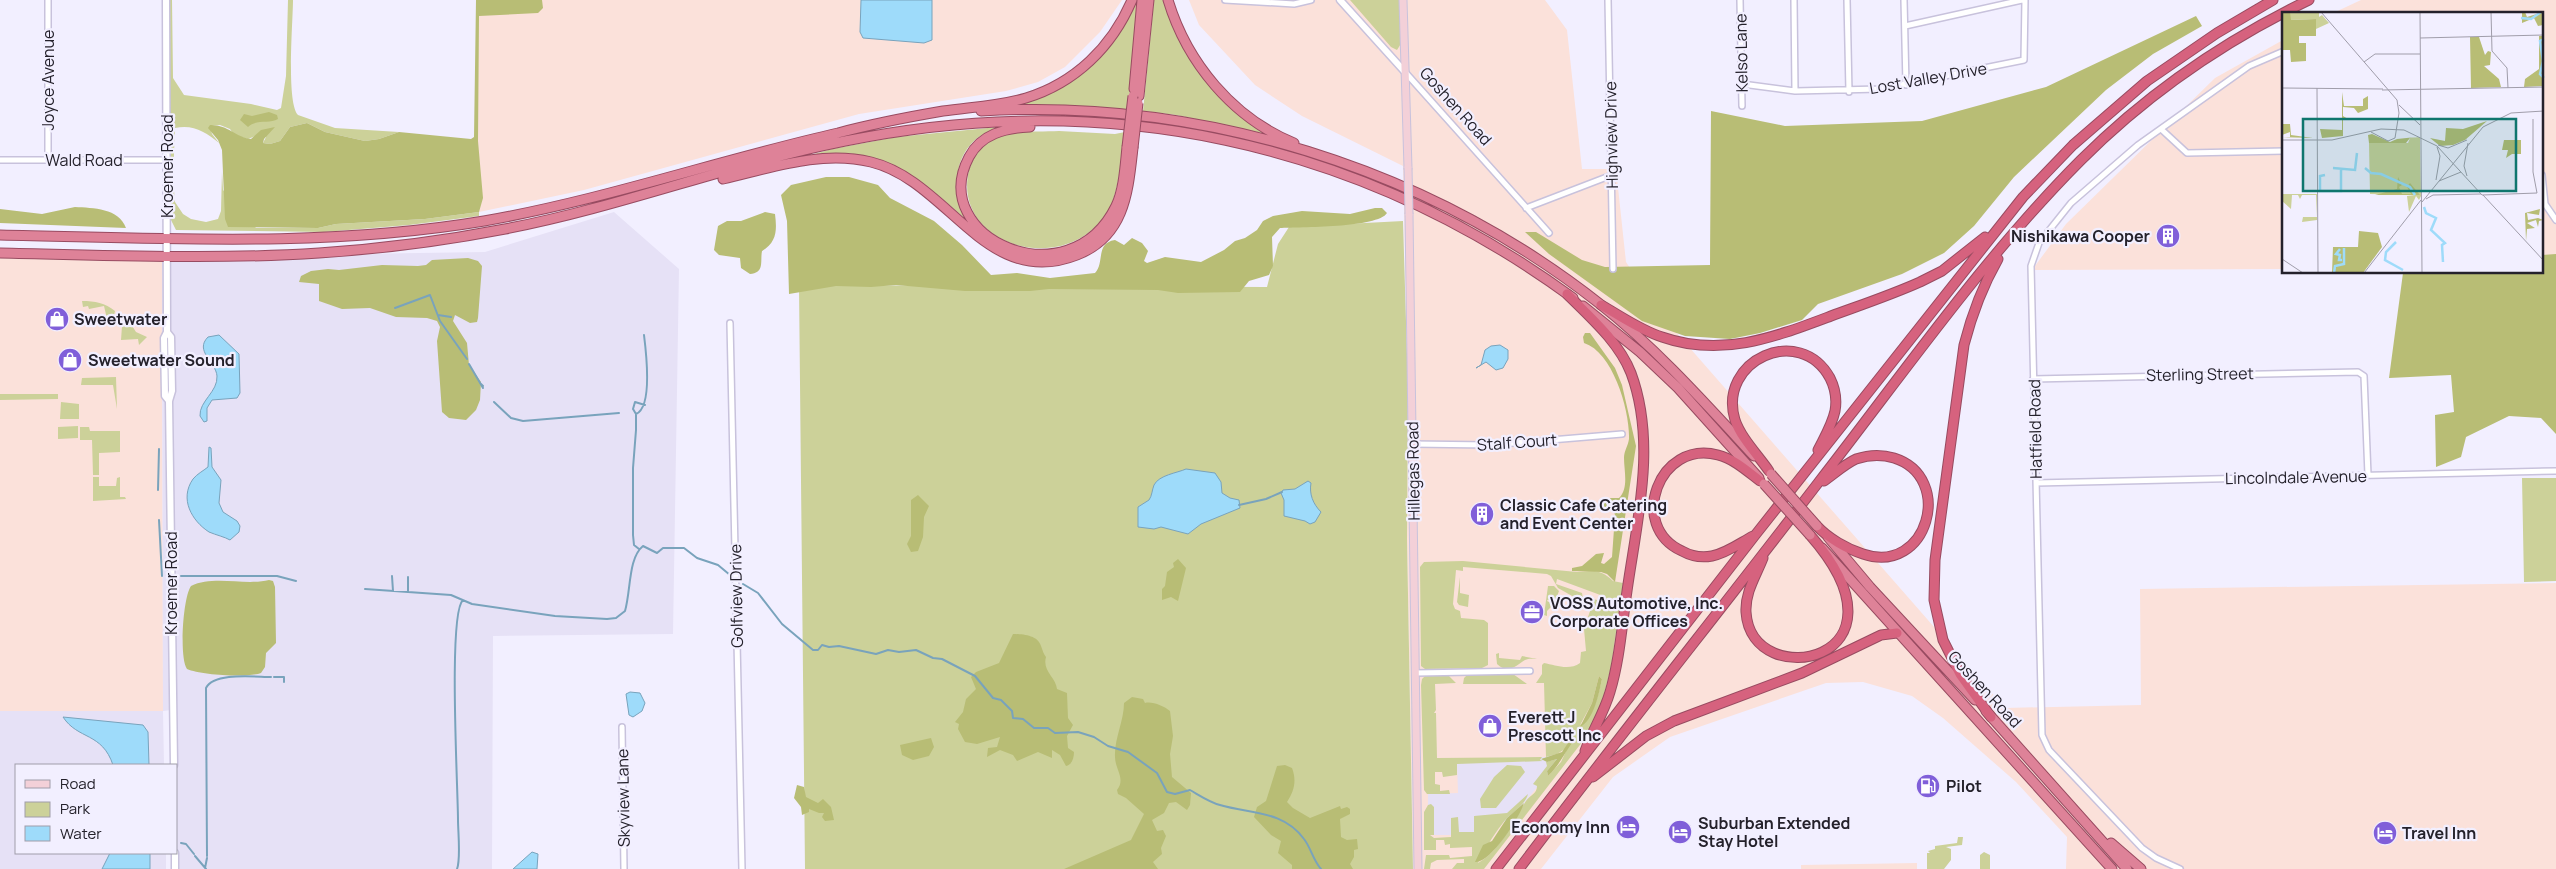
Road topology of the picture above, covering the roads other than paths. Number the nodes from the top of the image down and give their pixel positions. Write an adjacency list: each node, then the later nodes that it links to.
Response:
1 (48, 0): 37 (street, Joyce Avenue)
2 (166, 0): 38 (street, Kroemer Road)
3 (1132, 0): 30 (highway)
4 (1142, 0): 28 (highway)
5 (1149, 0): 28 (highway)
6 (1168, 0): 35 (highway)
7 (1224, 0): 8 (street)
8 (1311, 0)
9 (1340, 0): 23 (street, Goshen Road)
10 (1403, 0): 23 (main road, Hillegas Road)
11 (1608, 0): 39 (street, Highview Drive)
12 (1740, 0): 24 (street, Kelso Lane)
13 (1794, 0): 26 (street)
14 (1846, 0): 27 (street)
15 (1904, 0): 21 (street)
16 (2023, 0): 21 (street); 25 (street, Lost Valley Drive)
17 (2273, 0): 44 (highway)
18 (2309, 0): 19 (highway)
19 (2287, 12)
20 (2282, 15): 46 (highway)
21 (1905, 26): 25 (street)
22 (2282, 52): 32 (street, Hatfield Road)
23 (1405, 72): 42 (street, Goshen Road); 57 (main road, Hillegas Road, bridge)
24 (1742, 84): 26 (street, Lost Valley Drive); 29 (street, Kelso Lane)
25 (1906, 86): 27 (street, Lost Valley Drive)
26 (1795, 91): 27 (street, Lost Valley Drive)
27 (1849, 92)
28 (1136, 96): 33 (highway, bridge)
29 (1742, 106)
30 (901, 120): 35 (highway); 48 (highway)
31 (1077, 120): 33 (highway); 41 (highway); 52 (highway)
32 (2161, 129): 34 (street); 55 (street, Hatfield Road)
33 (1130, 147): 41 (highway)
34 (2282, 151)
35 (1328, 157): 53 (highway, Goshen Road)
36 (0, 160): 37 (street, Wald Road)
37 (48, 160): 38 (street, Wald Road)
38 (167, 160): 48 (street, Kroemer Road)
39 (1612, 175): 42 (street); 51 (street, Highview Drive)
40 (2544, 194): 43 (street)
41 (639, 196): 50 (highway)
42 (1526, 208): 45 (street, Goshen Road)
43 (2556, 220)
44 (1998, 226): 53 (highway); 58 (highway)
45 (1549, 233)
46 (2014, 233): 64 (highway); 72 (highway)
47 (0, 235): 48 (highway)
48 (167, 238): 50 (street, Kroemer Road)
49 (0, 253): 50 (highway)
50 (167, 256): 75 (street, Kroemer Road)
51 (1613, 269)
52 (1567, 294): 62 (highway); 74 (highway)
53 (1601, 305): 60 (highway, Goshen Road)
54 (730, 323): 81 (street, Golfview Drive)
55 (2034, 379): 61 (street, Sterling Street); 63 (street, Hatfield Road)
56 (1622, 434): 57 (street, Stalf Court)
57 (1412, 444): 71 (main road, Hillegas Road)
58 (1812, 464): 60 (highway); 66 (highway)
59 (2556, 471): 61 (street, Lincolndale Avenue)
60 (1770, 473): 65 (highway, Goshen Road, bridge)
61 (2368, 475): 63 (street, Lincolndale Avenue)
62 (1762, 482): 66 (highway); 67 (highway, bridge)
63 (2036, 483): 88 (street, Hatfield Road)
64 (1816, 486): 65 (highway); 68 (highway)
65 (1819, 528): 72 (highway, Goshen Road)
66 (1756, 534): 74 (highway)
67 (1812, 537): 68 (highway); 69 (highway)
68 (1768, 546): 76 (highway)
69 (1897, 633): 76 (highway); 85 (highway)
70 (1530, 670): 71 (street)
71 (1416, 673): 82 (main road, Hillegas Road)
72 (1991, 717): 77 (highway, Goshen Road)
73 (622, 727): 80 (street, Skyview Lane)
74 (1580, 761): 83 (highway)
75 (174, 764)
76 (1580, 789): 84 (highway)
77 (2080, 817): 86 (highway, Goshen Road); 87 (highway)
78 (175, 854): 79 (street)
79 (175, 869)
80 (624, 869)
81 (742, 869)
82 (1418, 869)
83 (1496, 869)
84 (1519, 869)
85 (2112, 869)
86 (2127, 869)
87 (2141, 869)
88 (2180, 869)

